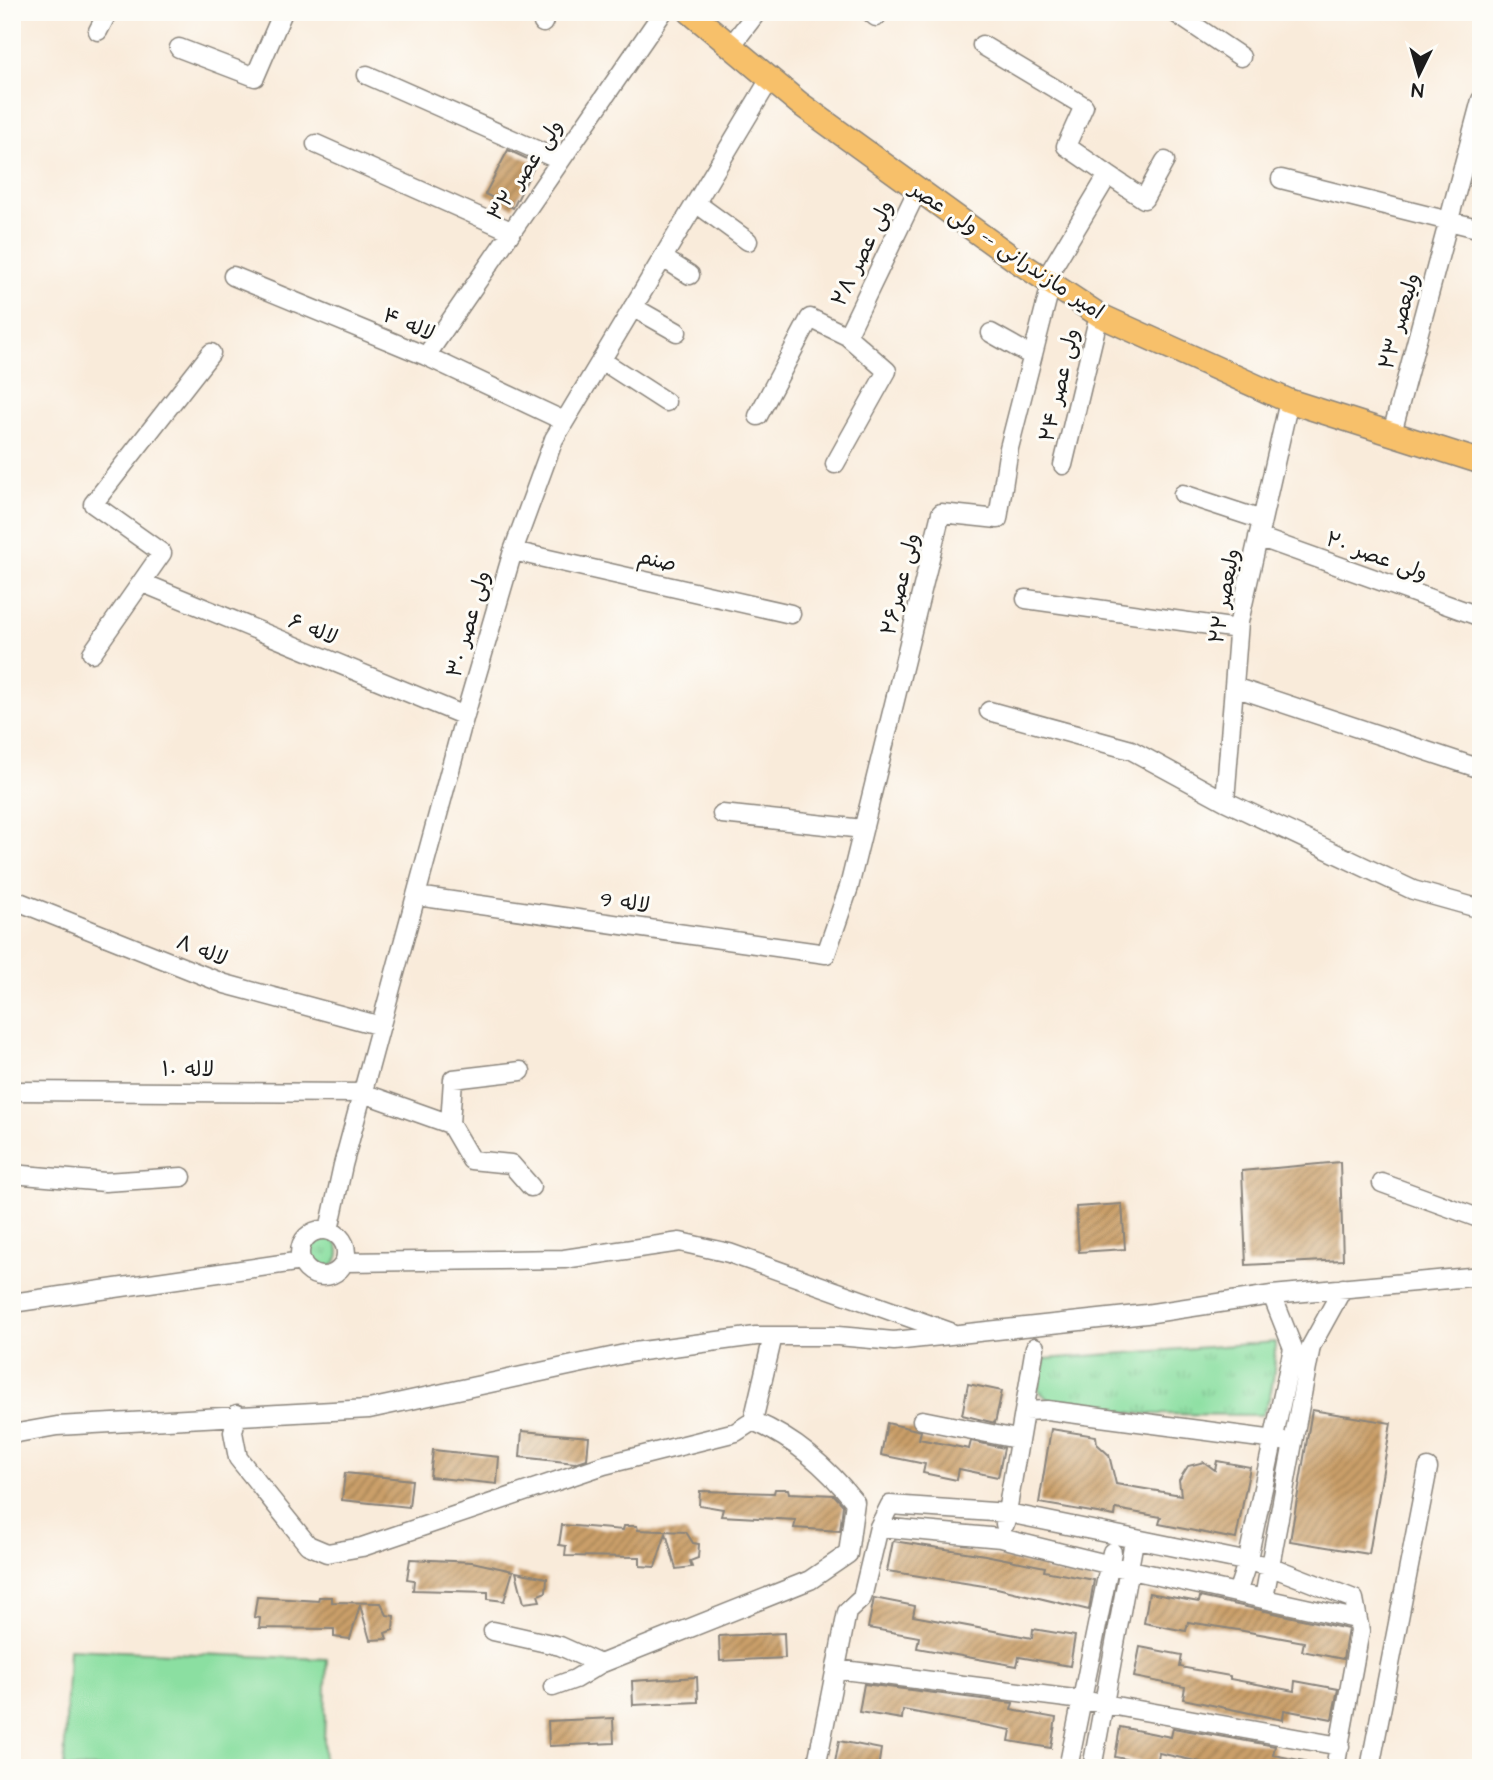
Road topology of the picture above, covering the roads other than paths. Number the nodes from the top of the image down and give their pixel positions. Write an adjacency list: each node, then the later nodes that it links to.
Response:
1 (108, 12): 9 (street)
2 (283, 12): 12 (street)
3 (663, 12): 18 (street, ولی عصر ۳۲)
4 (690, 12): 11 (main road, امیر مازندرانی -- ولی عصر)
5 (757, 12): 11 (street)
6 (870, 12): 7 (street)
7 (880, 12)
8 (1174, 12): 13 (street)
9 (98, 31)
10 (982, 45): 20 (street)
11 (731, 46): 15 (main road, امیر مازندرانی -- ولی عصر)
12 (179, 48)
13 (1241, 57)
14 (367, 75): 18 (street)
15 (770, 79): 22 (main road, امیر مازندرانی -- ولی عصر); 23 (street, ولی عصر ۳۰)
16 (1481, 100): 24 (street, ولیعصر ۲۳)
17 (316, 144): 26 (street)
18 (559, 160): 26 (street, ولی عصر ۳۲)
19 (1165, 161): 20 (street)
20 (1108, 175): 31 (street, ولی عصر۲۶)
21 (1281, 178): 24 (street)
22 (918, 189): 31 (main road, امیر مازندرانی -- ولی عصر); 36 (street, ولی عصر ۲۸)
23 (696, 203): 27 (street); 28 (street, ولی عصر ۳۰)
24 (1451, 222): 25 (street); 45 (street, ولیعصر ۲۳)
25 (1481, 229)
26 (511, 231): 38 (street, ولی عصر ۳۲)
27 (748, 240)
28 (663, 258): 29 (street); 32 (street, ولی عصر ۳۰)
29 (690, 275)
30 (233, 276): 38 (street, لاله ۴)
31 (1048, 282): 33 (main road, امیر مازندرانی -- ولی عصر); 39 (street, ولی عصر۲۶)
32 (634, 307): 34 (street); 40 (street, ولی عصر ۳۰)
33 (1099, 315): 41 (main road, امیر مازندرانی -- ولی عصر); 48 (street, ولی عصر ۲۴)
34 (677, 332)
35 (991, 333): 39 (street)
36 (847, 336): 43 (street, ولی عصر ۲۸); 47 (street, ولی عصر ۲۸)
37 (211, 353): 52 (street)
38 (426, 356): 44 (street, لاله ۴)
39 (1032, 356): 64 (street, ولی عصر۲۶)
40 (601, 360): 42 (street); 44 (street, ولی عصر ۳۰)
41 (1289, 401): 45 (main road, امیر مازندرانی -- ولی عصر); 50 (street, ولیعصر ۲۲)
42 (666, 402)
43 (758, 416)
44 (564, 421): 51 (street, ولی عصر ۳۰)
45 (1392, 433): 46 (main road, امیر مازندرانی -- ولی عصر)
46 (1481, 462)
47 (835, 464)
48 (1063, 465)
49 (1183, 494): 50 (street, ولی عصر ۲۰)
50 (1260, 528): 55 (street, ولی عصر ۲۰); 56 (street, ولیعصر ۲۲)
51 (513, 551): 54 (street, صنم); 60 (street, ولی عصر ۳۰)
52 (143, 583): 57 (street); 60 (street, لاله ۶)
53 (1026, 599): 56 (street)
54 (791, 614)
55 (1481, 618)
56 (1238, 629): 58 (street, ولیعصر ۲۲)
57 (92, 653)
58 (1234, 687): 61 (street); 62 (street, ولیعصر ۲۲)
59 (989, 711): 62 (street)
60 (465, 716): 65 (street, ولی عصر ۳۰)
61 (1481, 769)
62 (1225, 801): 67 (street)
63 (722, 814): 64 (street)
64 (863, 829): 68 (street, ولی عصر۲۶)
65 (417, 896): 68 (street, لاله 9); 69 (street, ولی عصر ۳۰)
66 (12, 899): 69 (street, لاله ۸)
67 (1481, 909)
68 (826, 954)
69 (381, 1026): 72 (street, ولی عصر ۳۰)
70 (521, 1071): 73 (street)
71 (12, 1091): 72 (street, لاله ۱۰)
72 (363, 1093): 73 (street, لاله ۱۰); 79 (street, ولی عصر ۳۰)
73 (450, 1124): 77 (street)
74 (12, 1174): 75 (street)
75 (182, 1177)
76 (1382, 1183): 78 (street)
77 (531, 1187)
78 (1481, 1219)
79 (329, 1230): 80 (street); 81 (street)
80 (302, 1261): 81 (street); 85 (street)
81 (345, 1262): 86 (street)
82 (1481, 1276): 83 (street)
83 (1343, 1288): 84 (street); 96 (street)
84 (1272, 1295): 86 (street); 95 (street)
85 (12, 1303)
86 (956, 1334): 87 (street)
87 (773, 1336): 90 (street); 92 (street)
88 (1035, 1347): 89 (street)
89 (1025, 1411): 94 (street); 95 (street)
90 (237, 1414): 92 (street); 93 (street)
91 (922, 1420): 94 (street)
92 (752, 1421): 111 (street)
93 (12, 1434)
94 (1017, 1439): 98 (street)
95 (1272, 1439): 96 (street); 103 (street)
96 (1293, 1442): 105 (street)
97 (1428, 1468): 121 (street)
98 (1007, 1513): 99 (street); 100 (street); 101 (street)
99 (879, 1527): 101 (street); 112 (street)
100 (1114, 1536): 102 (street); 104 (street)
101 (1001, 1538): 104 (street)
102 (1135, 1541): 103 (street); 106 (street)
103 (1247, 1563): 105 (street); 107 (street)
104 (1110, 1564): 106 (street); 114 (street)
105 (1269, 1566): 108 (street); 109 (street)
106 (1131, 1570): 107 (street); 115 (street)
107 (1237, 1592): 108 (street)
108 (1264, 1598): 109 (street)
109 (1356, 1619): 116 (street)
110 (493, 1631): 111 (street)
111 (600, 1664): 113 (street)
112 (836, 1669): 114 (street); 117 (street)
113 (553, 1686)
114 (1082, 1700): 115 (street); 118 (street)
115 (1102, 1704): 116 (street); 119 (street)
116 (1340, 1746): 120 (street)
117 (816, 1768)
118 (1068, 1768)
119 (1092, 1768)
120 (1335, 1768)
121 (1370, 1768)

